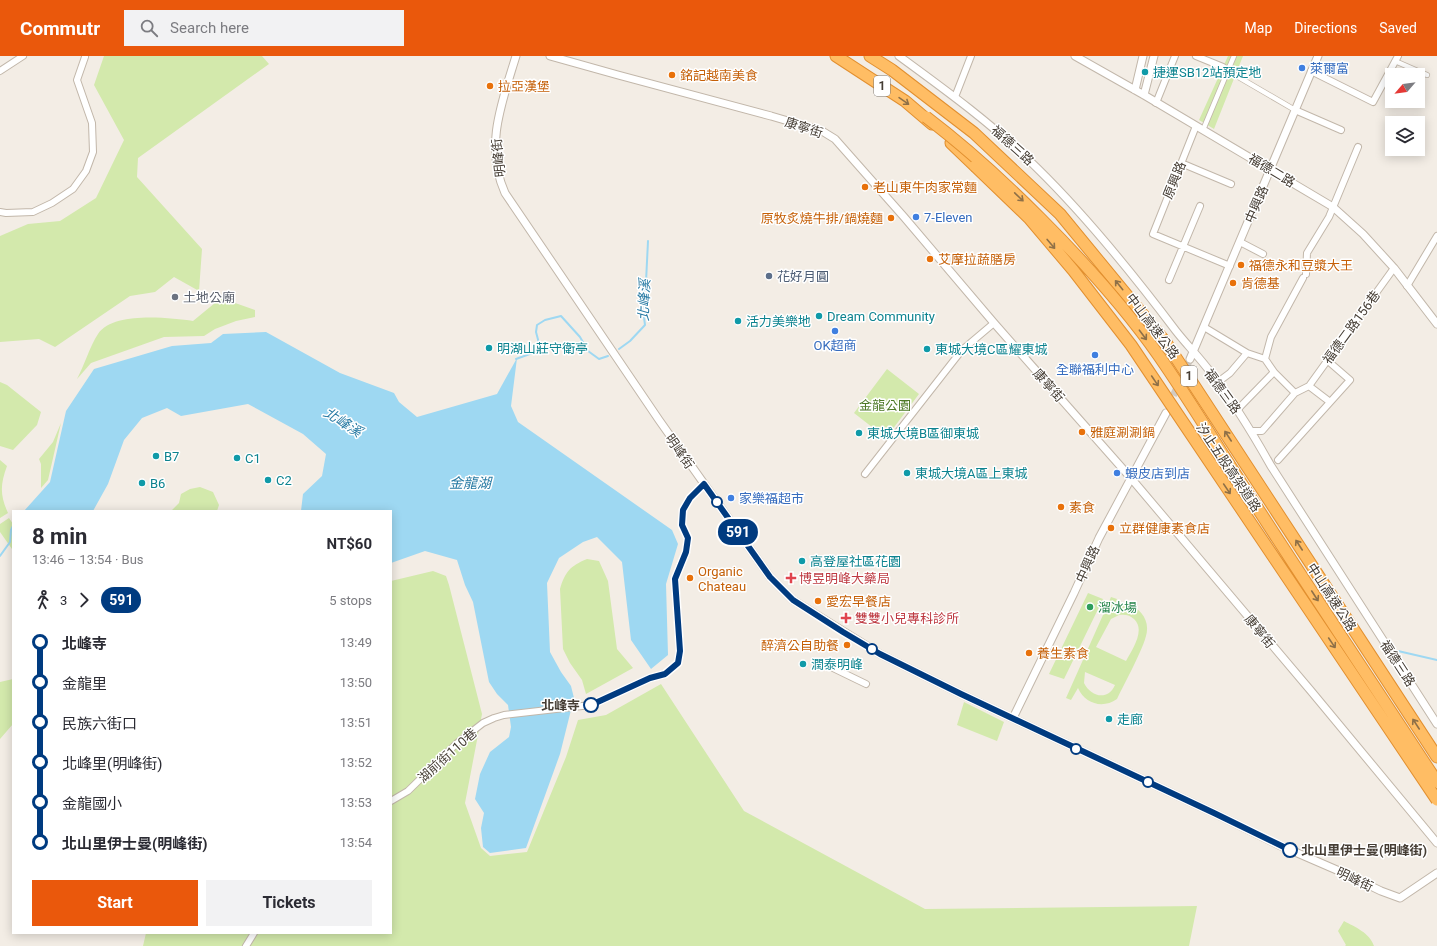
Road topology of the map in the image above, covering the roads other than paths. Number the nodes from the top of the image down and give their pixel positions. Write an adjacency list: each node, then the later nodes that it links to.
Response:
1 (23, 56): 17 (street)
2 (516, 56): 63 (street, 明峰街)
3 (550, 56): 45 (street, 康寧街)
4 (836, 56): 26 (highway, 中山高速公路 / 1, one-way to 26)
5 (870, 56): 68 (highway, 中山高速公路 / 1, one-way to 5)
6 (899, 56): 23 (street, 福德三路)
7 (971, 56): 23 (street)
8 (1075, 56): 21 (street, 福德二路)
9 (1143, 56): 21 (street)
10 (1154, 56): 22 (street)
11 (1175, 56): 24 (street)
12 (1196, 56): 18 (street)
13 (1234, 56): 18 (street)
14 (1318, 56): 19 (street, 中興路)
15 (85, 57): 36 (street)
16 (1396, 59): 19 (street); 20 (street)
17 (0, 70)
18 (1228, 71): 25 (street); 28 (street)
19 (1311, 72): 25 (street, 中興路)
20 (1427, 75)
21 (1135, 90): 22 (street, 福德二路)
22 (1144, 95): 24 (street, 福德二路)
23 (955, 97): 49 (street, 福德三路)
24 (1156, 103): 27 (street, 福德二路)
25 (1295, 110): 29 (street); 32 (street, 中興路)
26 (926, 117): 69 (highway, 中山高速公路 / 1, one-way to 69, bridge); 71 (highway, 汐止五股高架道路 / 1, one-way to 71, bridge)
27 (1196, 126): 28 (street, 福德二路); 31 (street, 原興路)
28 (1203, 130): 32 (street, 福德二路)
29 (1341, 130)
30 (1358, 147): 35 (street)
31 (1181, 163): 33 (street); 39 (street, 原興路)
32 (1270, 169): 35 (street, 福德二路); 38 (street, 中興路)
33 (1231, 184)
34 (1200, 206): 39 (street)
35 (1332, 206): 42 (street, 福德二路); 50 (street)
36 (0, 212)
37 (1437, 236): 44 (street)
38 (1240, 242): 40 (street); 41 (street, 中興路)
39 (1183, 246): 41 (street); 43 (street)
40 (1263, 254)
41 (1230, 266): 47 (street, 中興路)
42 (1394, 268): 44 (street, 福德二路); 51 (street, 福德二路156巷)
43 (1169, 280)
44 (1407, 286): 46 (street, 福德二路)
45 (994, 322): 61 (street); 62 (street, 康寧街)
46 (1437, 324)
47 (1204, 327): 48 (street); 49 (street, 中興路)
48 (1247, 353): 50 (street); 53 (street)
49 (1192, 356): 53 (street, 福德三路)
50 (1265, 360): 52 (street)
51 (1328, 360): 54 (street, 福德二路156巷); 56 (street)
52 (1274, 372): 55 (street); 57 (street)
53 (1218, 382): 57 (street, 福德三路)
54 (1309, 386): 55 (street); 56 (street)
55 (1295, 393): 59 (street)
56 (1330, 402): 60 (street)
57 (1237, 410): 59 (street, 福德三路)
58 (1166, 412): 62 (street, 中興路)
59 (1252, 431): 67 (street, 福德三路)
60 (1278, 460)
61 (865, 474)
62 (1130, 477): 66 (street, 中興路); 72 (street, 康寧街)
63 (704, 484): 66 (street, 明峰街); 70 (street, 湖前街110巷)
64 (833, 668): 65 (street)
65 (866, 684)
66 (1012, 718): 73 (street, 明峰街)
67 (1437, 724)
68 (1437, 757)
69 (1437, 782)
70 (392, 800)
71 (1437, 800)
72 (1437, 843)
73 (1437, 874)
74 (253, 934): 75 (street)
75 (246, 946)

